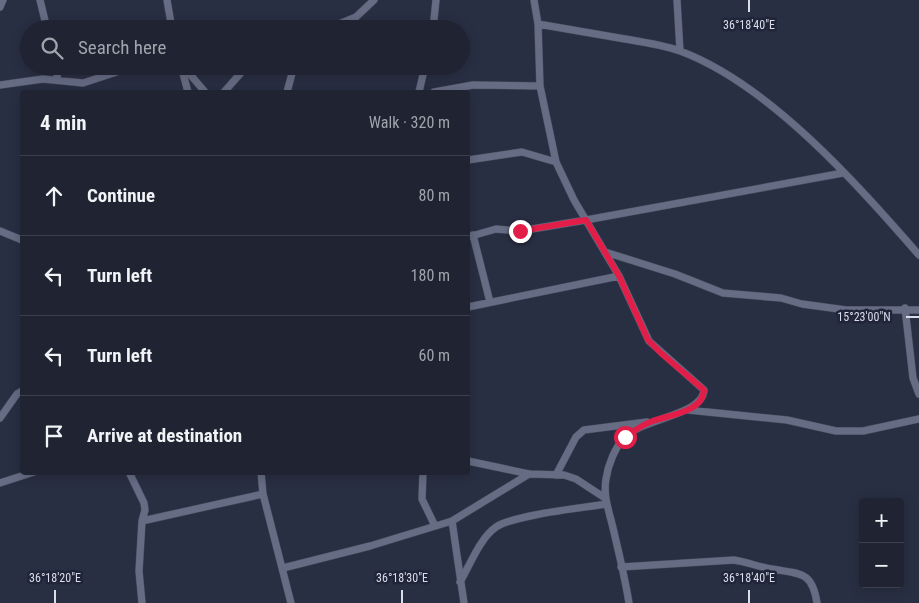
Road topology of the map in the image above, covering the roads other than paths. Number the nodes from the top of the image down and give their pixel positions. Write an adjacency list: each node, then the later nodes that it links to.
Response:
1 (3, 0): 8 (street)
2 (40, 0): 9 (street)
3 (167, 0): 10 (street)
4 (374, 0): 11 (street)
5 (436, 0): 12 (street)
6 (534, 0): 13 (street)
7 (677, 0): 14 (street)
8 (0, 7)
9 (45, 20)
10 (170, 20)
11 (349, 20)
12 (434, 20)
13 (538, 24): 14 (street); 24 (street)
14 (680, 51): 33 (street)
15 (57, 75): 22 (street)
16 (107, 75): 22 (street)
17 (184, 75): 25 (street)
18 (190, 75): 26 (street)
19 (239, 75): 27 (street)
20 (292, 75): 28 (street)
21 (423, 75): 29 (street)
22 (58, 80): 23 (street)
23 (0, 85)
24 (540, 86): 30 (street); 32 (street)
25 (188, 90)
26 (203, 90)
27 (226, 90)
28 (288, 90)
29 (419, 90)
30 (445, 90)
31 (470, 160): 32 (street)
32 (556, 162): 34 (street)
33 (843, 173): 34 (street); 39 (street)
34 (586, 220): 36 (street); 38 (street)
35 (0, 231): 37 (street)
36 (470, 236): 41 (street)
37 (20, 239)
38 (604, 252): 40 (street); 43 (street)
39 (919, 255)
40 (619, 276): 41 (street); 47 (street)
41 (490, 302): 42 (street)
42 (470, 307)
43 (905, 308): 44 (street); 46 (street)
44 (919, 310)
45 (20, 392): 48 (street)
46 (919, 394)
47 (688, 410): 49 (street); 50 (street)
48 (0, 418)
49 (919, 419)
50 (651, 421): 57 (street); 60 (street)
51 (470, 461): 52 (street)
52 (530, 474): 57 (street); 62 (street)
53 (25, 475): 58 (street)
54 (130, 475): 61 (street)
55 (261, 475): 59 (street)
56 (423, 475): 63 (street)
57 (556, 475): 60 (street)
58 (0, 483)
59 (263, 494): 61 (street); 65 (street)
60 (606, 501): 64 (street); 66 (street)
61 (142, 521): 67 (street)
62 (452, 521): 63 (street); 66 (street)
63 (435, 526): 65 (street)
64 (621, 567): 70 (street); 71 (street)
65 (283, 568): 68 (street)
66 (460, 582): 69 (street)
67 (142, 603)
68 (290, 603)
69 (464, 603)
70 (629, 603)
71 (817, 603)

